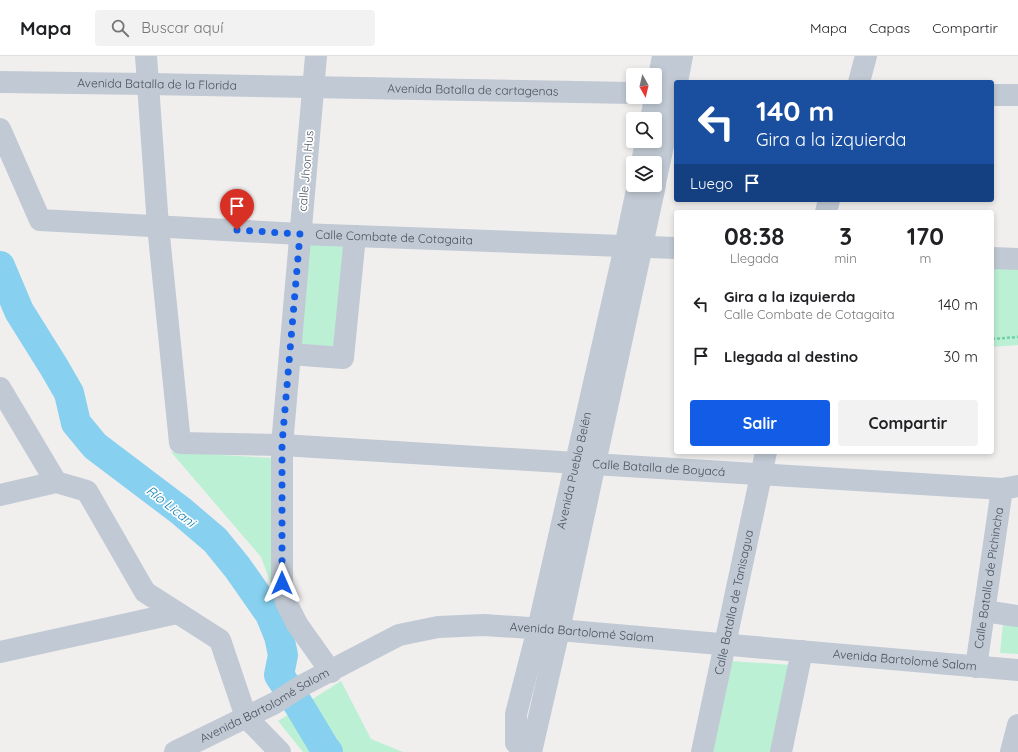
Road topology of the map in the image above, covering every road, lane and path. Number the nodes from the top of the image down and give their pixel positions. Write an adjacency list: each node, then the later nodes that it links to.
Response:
1 (146, 56): 8 (street)
2 (316, 56): 9 (street, calle Jhon Hus)
3 (663, 56): 10 (street, Avenida Pueblo Belén)
4 (682, 56): 10 (street, Avenida Pueblo Belén)
5 (866, 56): 6 (street)
6 (860, 80)
7 (0, 82): 8 (street, Avenida Batalla de la Florida)
8 (148, 84): 9 (street, Avenida Batalla de la Florida); 19 (street)
9 (313, 87): 11 (street, Avenida Batalla de cartagenas); 20 (street, calle Jhon Hus)
10 (669, 90): 14 (street, Avenida Pueblo Belén); 16 (street, Avenida Pueblo Belén)
11 (626, 93)
12 (994, 95): 13 (street)
13 (1018, 95)
14 (655, 112)
15 (0, 128): 19 (street, Calle Combate de Cotagaita)
16 (659, 156)
17 (637, 192): 22 (street, Avenida Pueblo Belén)
18 (652, 192): 22 (street, Avenida Pueblo Belén)
19 (158, 226): 20 (street, Calle Combate de Cotagaita); 30 (street, Calle Batalla de Boyacá)
20 (300, 234): 21 (street, Calle Combate de Cotagaita); 28 (street, calle Jhon Hus)
21 (354, 236): 22 (street, Calle Combate de Cotagaita); 28 (street)
22 (633, 247): 23 (street, Calle Combate de Cotagaita); 32 (street, Avenida Pueblo Belén)
23 (674, 248)
24 (994, 258): 25 (street)
25 (1018, 258)
26 (1018, 337): 27 (path)
27 (994, 339)
28 (290, 354): 30 (street, calle Jhon Hus)
29 (0, 388): 34 (street)
30 (282, 444): 32 (street, Calle Batalla de Boyacá); 46 (street, calle Jhon Hus)
31 (765, 454): 33 (street, Calle Batalla de Tanisagua)
32 (585, 464): 33 (street, Calle Batalla de Boyacá); 40 (street, Avenida Pueblo Belén)
33 (760, 474): 35 (street, Calle Batalla de Boyacá); 41 (street, Calle Batalla de Tanisagua)
34 (56, 482): 36 (street); 38 (street)
35 (1010, 488): 37 (street, Calle Batalla de Pichincha)
36 (0, 495)
37 (984, 611): 39 (street); 44 (street, Calle Batalla de Pichincha)
38 (176, 613): 43 (street); 47 (street)
39 (1018, 616)
40 (548, 629): 41 (street, Avenida Bartolomé Salom); 46 (street, Avenida Bartolomé Salom); 51 (street, Avenida Pueblo Belén); 52 (street, Avenida Pueblo Belén)
41 (725, 645): 42 (street, Avenida Bartolomé Salom); 53 (street, Calle Batalla de Tanisagua)
42 (802, 651): 44 (street, Avenida Bartolomé Salom); 54 (street)
43 (0, 652)
44 (976, 667): 45 (street, Avenida Bartolomé Salom)
45 (1018, 670)
46 (331, 672): 47 (street, Avenida Bartolomé Salom)
47 (246, 717): 49 (street, Avenida Bartolomé Salom); 50 (street)
48 (1018, 725): 55 (street)
49 (175, 752)
50 (280, 752)
51 (525, 752)
52 (531, 752)
53 (702, 752)
54 (781, 752)
55 (1011, 752)

